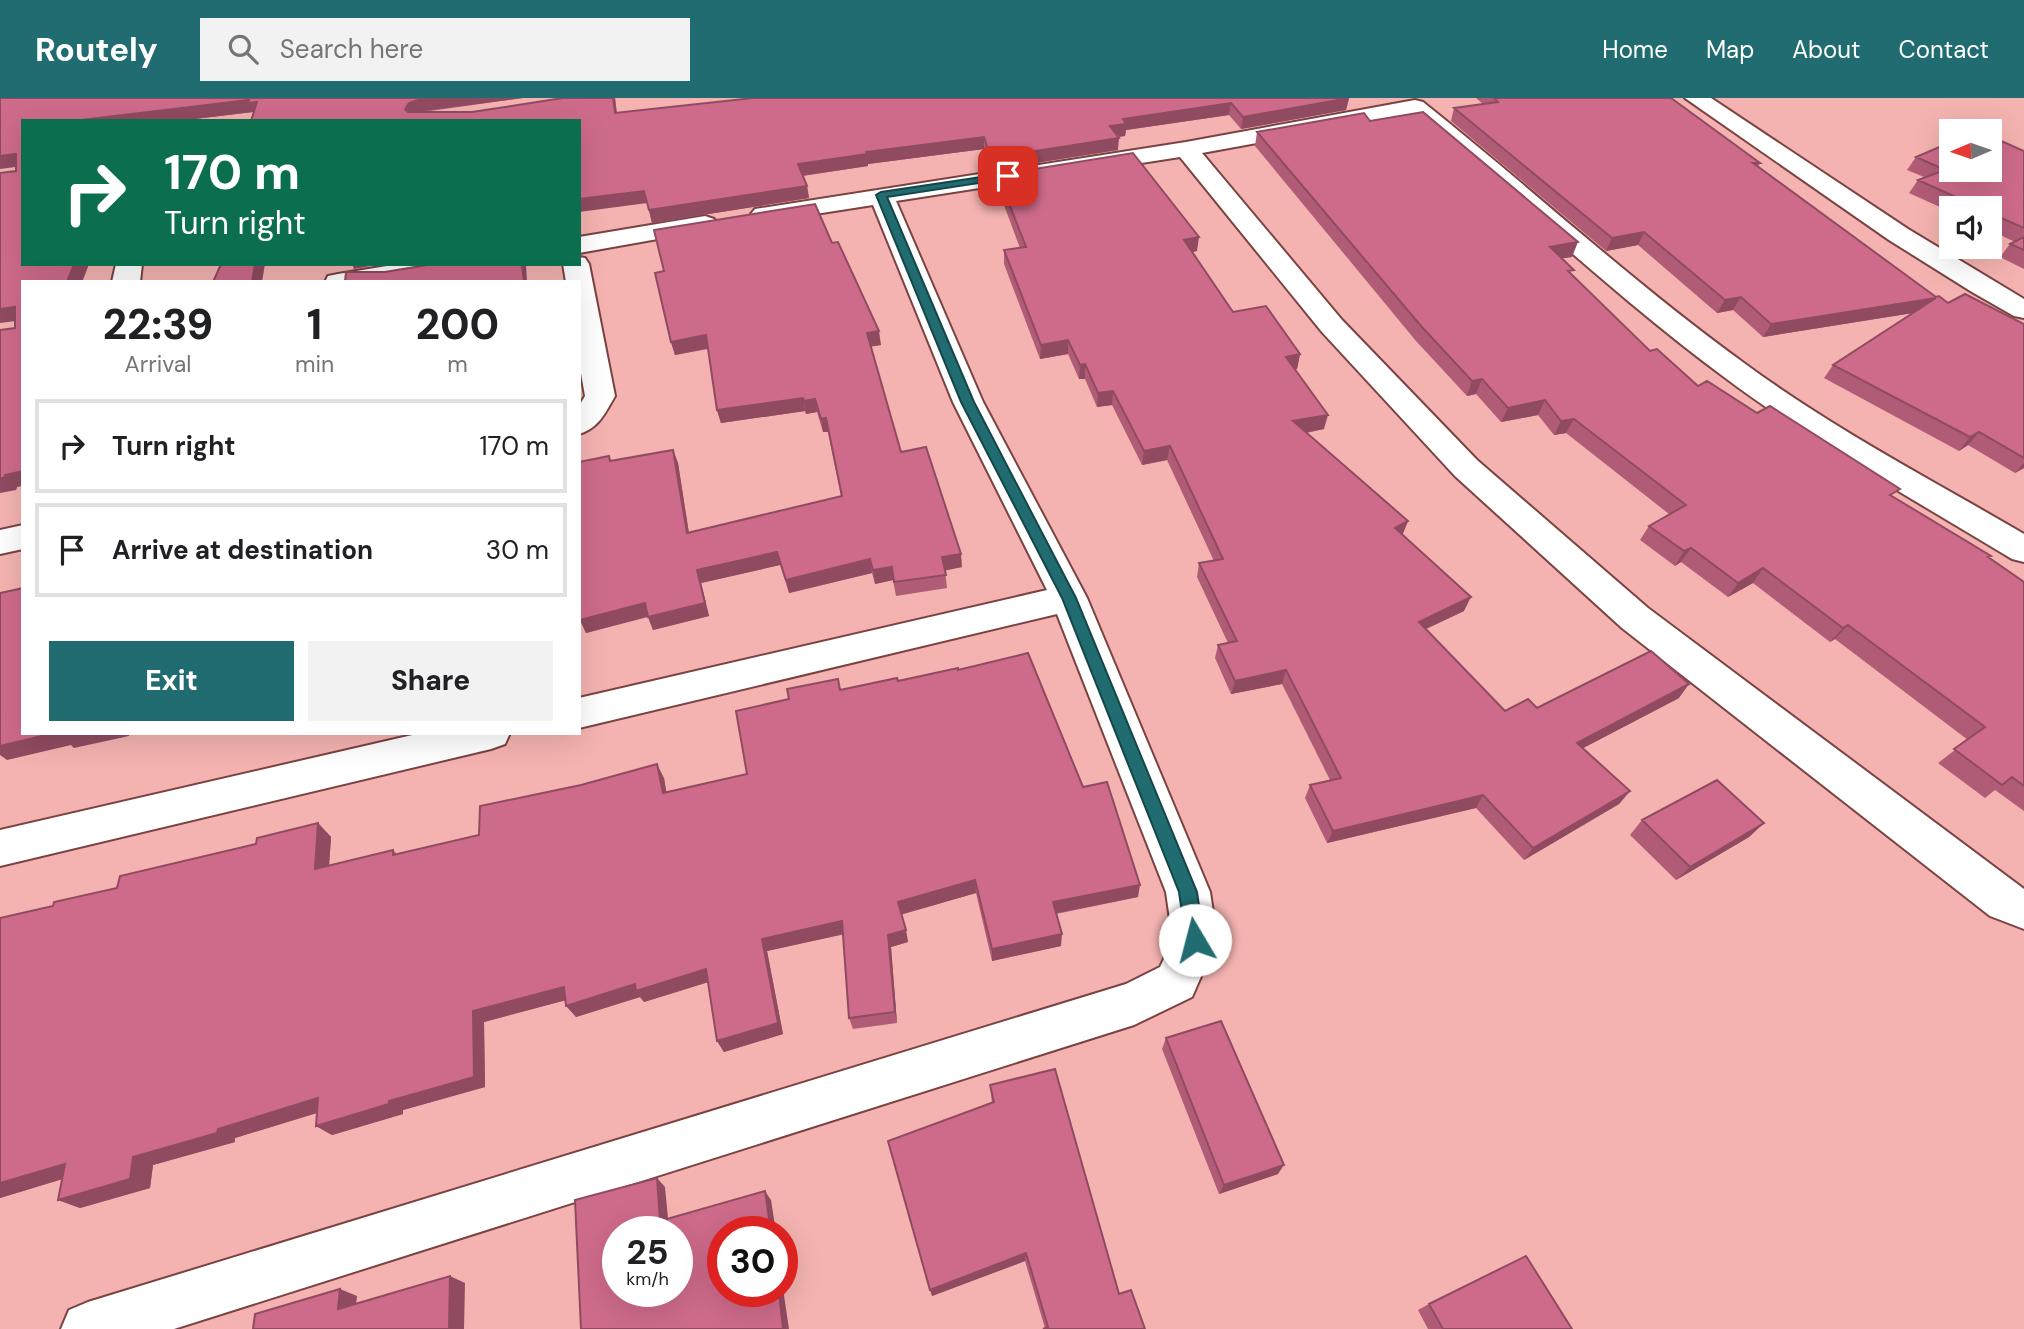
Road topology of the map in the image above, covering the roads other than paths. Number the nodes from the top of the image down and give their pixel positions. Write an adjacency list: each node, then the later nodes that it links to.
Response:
1 (1696, 98): 9 (street)
2 (1410, 102): 3 (street); 13 (street)
3 (1186, 149): 4 (street); 18 (street)
4 (881, 195): 5 (street); 14 (street)
5 (581, 245)
6 (439, 266): 7 (street)
7 (351, 280)
8 (581, 292): 10 (street)
9 (2024, 310)
10 (581, 422)
11 (21, 537): 12 (street)
12 (0, 542)
13 (2024, 550)
14 (1069, 598): 15 (street); 19 (street)
15 (581, 713)
16 (482, 735): 17 (street)
17 (0, 848)
18 (2024, 909)
19 (88, 1329)

